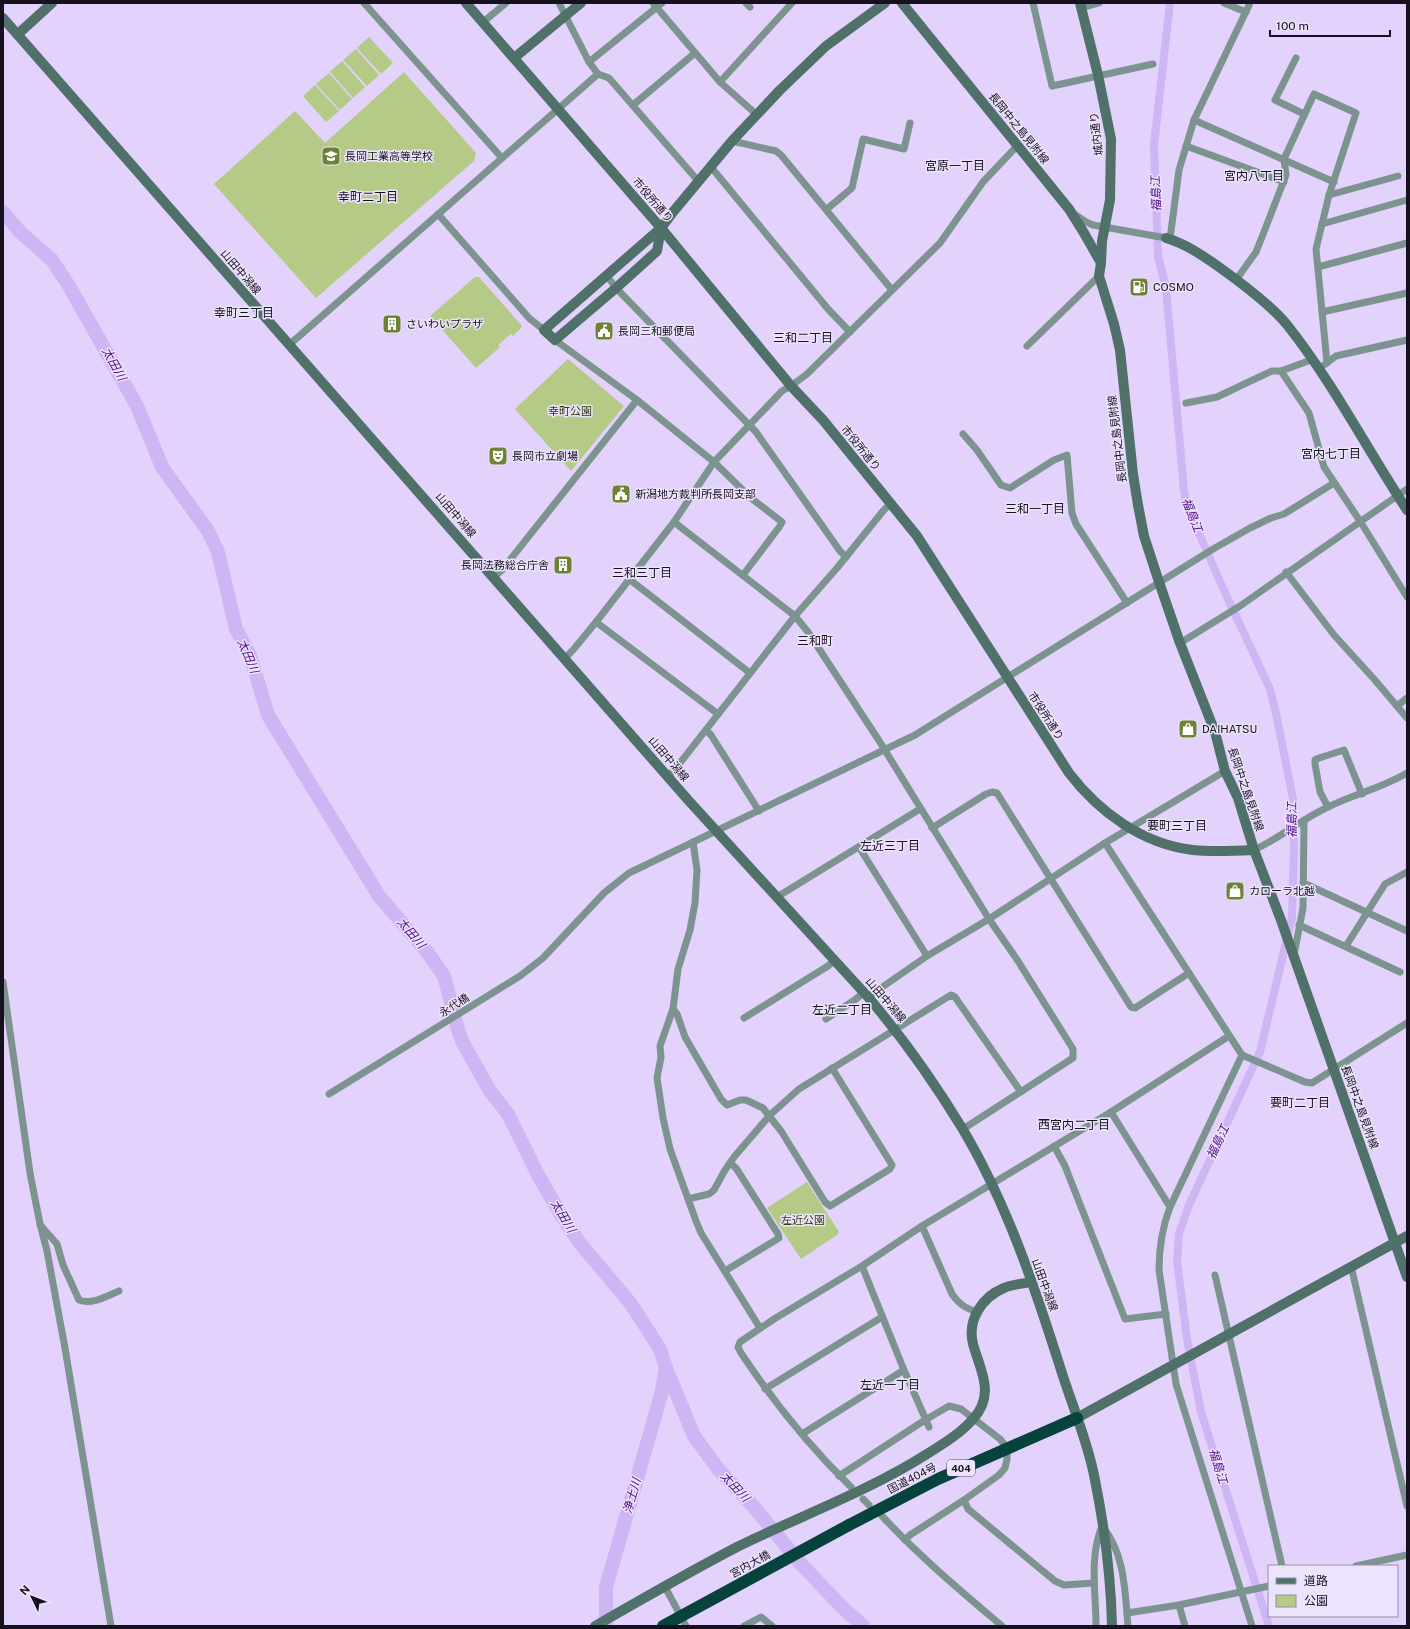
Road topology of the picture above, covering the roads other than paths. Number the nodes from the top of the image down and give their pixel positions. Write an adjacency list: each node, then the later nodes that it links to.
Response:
1 (52, 3): 20 (street)
2 (466, 3): 19 (street, 市役所通り)
3 (506, 3): 19 (street)
4 (559, 3): 17 (street)
5 (581, 3): 17 (street)
6 (792, 3): 28 (street)
7 (885, 3): 31 (street)
8 (902, 3): 36 (street, 長岡中之島見附線)
9 (1033, 3): 27 (street)
10 (1099, 3): 15 (street)
11 (1224, 3): 16 (street)
12 (1250, 3): 16 (street)
13 (367, 4): 38 (street)
14 (657, 4): 21 (street); 24 (street)
15 (1081, 5): 27 (street, 城内通り)
16 (1246, 12): 33 (street)
17 (565, 15): 22 (street); 24 (street)
18 (3, 18): 20 (street, 山田中潟線)
19 (482, 23): 22 (street, 市役所通り)
20 (18, 34): 68 (street, 山田中潟線)
21 (695, 53): 28 (street); 29 (street)
22 (514, 58): 30 (street, 市役所通り)
23 (1296, 58): 32 (street)
24 (589, 62): 26 (street)
25 (1153, 64): 27 (street)
26 (598, 74): 29 (street); 30 (street)
27 (1098, 75): 51 (street, 城内通り)
28 (720, 82): 31 (street)
29 (633, 105): 42 (street)
30 (558, 109): 38 (street); 52 (street, 市役所通り)
31 (756, 114): 35 (street)
32 (1304, 114): 39 (street); 44 (street)
33 (1194, 120): 37 (street); 39 (street)
34 (910, 123): 47 (street)
35 (732, 141): 40 (street); 47 (street)
36 (1018, 145): 48 (street, 長岡中之島見附線); 61 (street)
37 (1186, 146): 43 (street); 53 (street)
38 (502, 158): 49 (street)
39 (1284, 159): 43 (street); 44 (street)
40 (712, 167): 42 (street); 65 (street)
41 (1398, 176): 45 (street)
42 (699, 182): 52 (street)
43 (1284, 182): 59 (street)
44 (1334, 182): 45 (street)
45 (1329, 195): 50 (street)
46 (1407, 200): 50 (street)
47 (827, 209): 61 (street)
48 (1069, 209): 51 (street); 55 (street, 長岡中之島見附線)
49 (438, 214): 64 (street); 68 (street)
50 (1322, 224): 56 (street)
51 (1106, 226): 53 (street); 55 (street, 城内通り)
52 (662, 228): 57 (street); 60 (street); 74 (street, 市役所通り)
53 (1168, 238): 59 (street)
54 (1407, 243): 56 (street)
55 (1101, 264): 58 (street)
56 (1318, 267): 63 (street)
57 (607, 276): 60 (street); 64 (street)
58 (1098, 276): 69 (street); 92 (street, 長岡中之島見附線)
59 (1236, 280): 70 (street)
60 (616, 288): 66 (street); 77 (street)
61 (892, 290): 65 (street)
62 (1407, 293): 63 (street)
63 (1322, 312): 71 (street)
64 (544, 330): 66 (street)
65 (850, 332): 74 (street)
66 (555, 340): 75 (street)
67 (1407, 340): 71 (street)
68 (289, 345): 90 (street, 山田中潟線)
69 (1027, 346)
70 (1311, 360): 72 (street); 73 (street)
71 (1327, 363): 72 (street)
72 (1318, 369): 82 (street)
73 (1281, 371): 76 (street); 80 (street)
74 (792, 386): 77 (street); 83 (street, 市役所通り)
75 (638, 400): 79 (street); 90 (street)
76 (1186, 403)
77 (749, 425): 79 (street); 87 (street)
78 (963, 434): 94 (street)
79 (714, 462): 86 (street); 89 (street)
80 (1334, 483): 85 (street); 92 (street, 永代橋)
81 (1407, 489): 82 (street)
82 (1397, 495): 84 (street); 85 (street)
83 (890, 504): 87 (street); 100 (street, 市役所通り)
84 (1407, 510)
85 (1360, 521): 88 (street); 93 (street)
86 (674, 522): 89 (street); 91 (street)
87 (846, 557): 95 (street)
88 (1286, 572): 97 (street); 102 (street)
89 (743, 576): 95 (street)
90 (494, 577): 98 (street, 山田中潟線)
91 (629, 579): 96 (street); 99 (street)
92 (1158, 582): 94 (street, 永代橋); 97 (street, 長岡中之島見附線)
93 (1407, 597)
94 (1127, 603): 100 (street, 永代橋)
95 (795, 616): 99 (street); 106 (street)
96 (596, 622): 98 (street); 103 (street)
97 (1180, 644): 107 (street, 長岡中之島見附線)
98 (565, 658): 109 (street, 山田中潟線)
99 (750, 673): 103 (street)
100 (1007, 678): 106 (street, 永代橋); 116 (street, 市役所通り)
101 (1407, 698): 102 (street)
102 (1397, 706): 104 (street)
103 (718, 714): 105 (street)
104 (1407, 718)
105 (706, 730): 109 (street); 113 (street)
106 (884, 750): 112 (street); 113 (street, 永代橋)
107 (1225, 771): 116 (street); 121 (street, 長岡中之島見附線)
108 (1407, 774): 110 (street)
109 (668, 776): 117 (street, 山田中潟線)
110 (1362, 794): 111 (street); 111 (street)
111 (1328, 807): 114 (street)
112 (920, 809): 115 (street); 120 (street)
113 (759, 811): 117 (street, 永代橋)
114 (1301, 822): 121 (street); 124 (street)
115 (932, 828): 123 (street); 127 (street)
116 (1130, 829): 119 (street); 121 (street, 市役所通り)
117 (717, 832): 118 (street, 永代橋); 125 (street, 山田中潟線)
118 (693, 842): 138 (street); 148 (street, 永代橋)
119 (1105, 843): 123 (street); 135 (street)
120 (859, 847): 125 (street); 132 (street)
121 (1254, 850): 131 (street, 長岡中之島見附線)
122 (1407, 872): 126 (street)
123 (1050, 879): 127 (street); 135 (street)
124 (1302, 884): 126 (street); 128 (street)
125 (777, 897): 133 (street, 山田中潟線)
126 (1368, 912): 129 (street); 130 (street)
127 (989, 919): 132 (street); 147 (street)
128 (1299, 925): 130 (street); 131 (street)
129 (1407, 931)
130 (1346, 946): 134 (street)
131 (1292, 951): 146 (street, 長岡中之島見附線)
132 (927, 956): 137 (street)
133 (835, 960): 137 (street, 山田中潟線); 139 (street)
134 (1400, 972)
135 (1189, 973): 143 (street)
136 (3, 982): 157 (street)
137 (866, 994): 140 (street); 142 (street, 山田中潟線)
138 (673, 1008): 150 (street); 155 (street)
139 (744, 1018)
140 (826, 1019)
141 (1407, 1023): 146 (street)
142 (895, 1029): 145 (street); 147 (street); 151 (street, 山田中潟線)
143 (1229, 1036): 144 (street); 149 (street)
144 (1246, 1056): 146 (street); 156 (street)
145 (832, 1068): 150 (street); 150 (street)
146 (1334, 1068): 160 (street, 長岡中之島見附線)
147 (1021, 1092): 151 (street)
148 (329, 1094)
149 (1111, 1112): 152 (street); 156 (street)
150 (770, 1115): 153 (street)
151 (962, 1129): 154 (street, 山田中潟線)
152 (1054, 1146): 154 (street); 169 (street)
153 (730, 1163): 155 (street); 163 (street)
154 (991, 1184): 158 (street); 166 (street, 山田中潟線)
155 (688, 1199): 163 (street)
156 (1170, 1207): 169 (street)
157 (40, 1224): 167 (street); 201 (street)
158 (922, 1226): 161 (street); 168 (street)
159 (1407, 1236): 160 (street)
160 (1395, 1243): 162 (street); 165 (street, 長岡中之島見附線)
161 (862, 1266): 170 (street); 171 (street)
162 (1351, 1266): 172 (street); 187 (street)
163 (725, 1271): 171 (street)
164 (1215, 1275): 172 (street)
165 (1407, 1277)
166 (1031, 1282): 168 (street); 177 (street, 山田中潟線)
167 (119, 1291)
168 (977, 1312): 176 (street)
169 (1166, 1314): 173 (street)
170 (882, 1317): 174 (street); 175 (street)
171 (760, 1328): 175 (street)
172 (1229, 1334): 173 (street); 193 (street)
173 (1176, 1364): 177 (street); 198 (street)
174 (904, 1370): 178 (street); 180 (street)
175 (765, 1389): 180 (street)
176 (974, 1418): 178 (street); 181 (street); 196 (street)
177 (1076, 1418): 181 (highway, 国道404号 / 404); 190 (street, 山田中潟線)
178 (926, 1420): 179 (street); 182 (street)
179 (929, 1428)
180 (802, 1434): 182 (street)
181 (1007, 1448): 185 (street); 189 (highway, 国道404号 / 404)
182 (839, 1476): 183 (street)
183 (851, 1487)
184 (863, 1499): 186 (street)
185 (964, 1500): 191 (street); 195 (street)
186 (869, 1505)
187 (1407, 1506)
188 (882, 1516): 191 (street)
189 (849, 1525): 203 (highway, 宮内大橋 / 404, bridge)
190 (1102, 1526): 195 (street); 200 (street); 209 (street, 山田中潟線)
191 (905, 1540): 207 (street)
192 (1407, 1555): 194 (street)
193 (1282, 1565)
194 (1361, 1565)
195 (1094, 1583): 208 (street)
196 (665, 1587): 202 (street); 204 (street)
197 (1267, 1587): 198 (street)
198 (1245, 1592): 199 (street); 212 (street)
199 (1179, 1606): 200 (street); 211 (street)
200 (1127, 1613): 210 (street)
201 (111, 1626)
202 (595, 1626)
203 (663, 1626)
204 (686, 1626)
205 (744, 1626): 206 (street)
206 (772, 1626)
207 (1002, 1626)
208 (1096, 1626)
209 (1112, 1626)
210 (1128, 1626)
211 (1184, 1626)
212 (1252, 1626)

